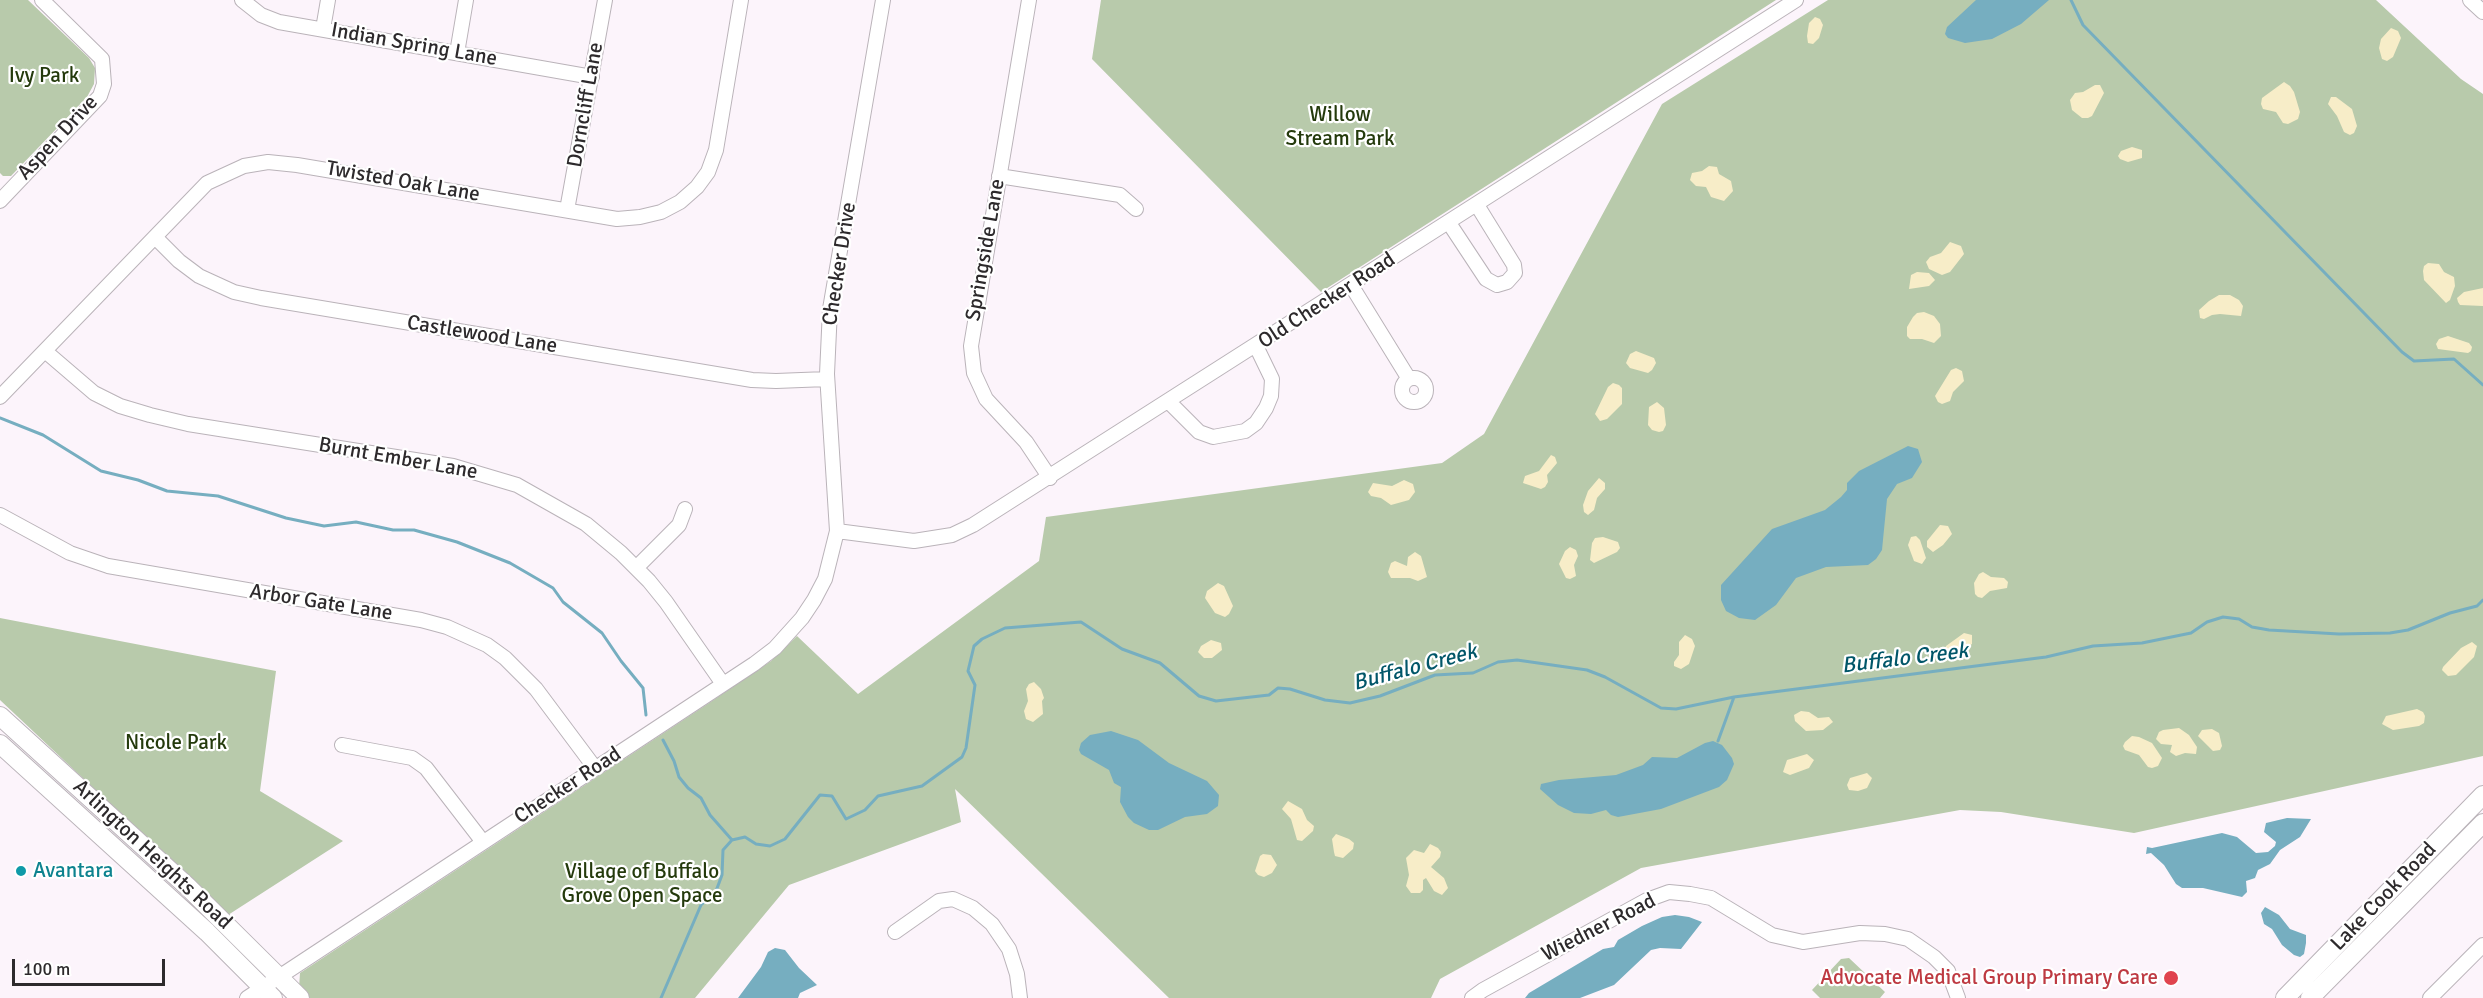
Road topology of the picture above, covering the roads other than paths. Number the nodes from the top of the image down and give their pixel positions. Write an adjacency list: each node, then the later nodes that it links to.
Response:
1 (42, 0): 16 (street, Aspen Drive)
2 (243, 0): 12 (street, Indian Spring Lane)
3 (327, 0): 12 (street)
4 (466, 0): 13 (street)
5 (604, 0): 14 (street, Dorncliff Lane)
6 (741, 0): 19 (street, Twisted Oak Lane)
7 (883, 0): 25 (street, Checker Drive)
8 (1029, 0): 15 (street, Springside Lane)
9 (1796, 0): 17 (street, Old Checker Road)
10 (2470, 0): 11 (street)
11 (2483, 12)
12 (323, 29): 13 (street, Indian Spring Lane)
13 (458, 53): 14 (street, Indian Spring Lane)
14 (592, 77): 19 (street, Dorncliff Lane)
15 (999, 176): 18 (street); 29 (street, Springside Lane)
16 (3, 193)
17 (1477, 205): 20 (street, Old Checker Road); 20 (street)
18 (1136, 209)
19 (567, 210): 21 (street, Twisted Oak Lane)
20 (1449, 223): 22 (street, Old Checker Road)
21 (155, 237): 24 (street, Twisted Oak Lane); 25 (street, Castlewood Lane)
22 (1351, 285): 23 (street, Old Checker Road); 26 (street)
23 (1256, 346): 28 (street, Old Checker Road); 28 (street)
24 (45, 351): 27 (street, Twisted Oak Lane); 33 (street, Burnt Ember Lane)
25 (827, 379): 32 (street, Checker Drive)
26 (1409, 379)
27 (0, 397)
28 (1168, 401): 29 (street, Old Checker Road)
29 (1050, 478): 32 (street, Old Checker Road)
30 (685, 509): 33 (street)
31 (0, 515): 38 (street, Arbor Gate Lane)
32 (837, 531): 34 (street, Checker Road)
33 (636, 568): 34 (street, Burnt Ember Lane)
34 (723, 684): 38 (street, Checker Road)
35 (0, 716): 44 (main road, Arlington Heights Road)
36 (0, 744): 45 (main road, Arlington Heights Road)
37 (342, 745): 41 (street)
38 (595, 768): 41 (street, Checker Road)
39 (2483, 795): 51 (main road, Lake Cook Road)
40 (2483, 823): 52 (main road, Lake Cook Road)
41 (483, 842): 44 (street, Checker Road)
42 (895, 932): 48 (street)
43 (2483, 945): 53 (street)
44 (279, 976): 45 (street, Checker Road); 47 (main road, Arlington Heights Road)
45 (268, 993): 46 (street, Checker Road)
46 (247, 998)
47 (300, 998)
48 (1020, 998)
49 (1472, 998): 50 (street, Wiedner Road)
50 (1958, 998)
51 (2285, 998)
52 (2310, 998)
53 (2430, 998)

